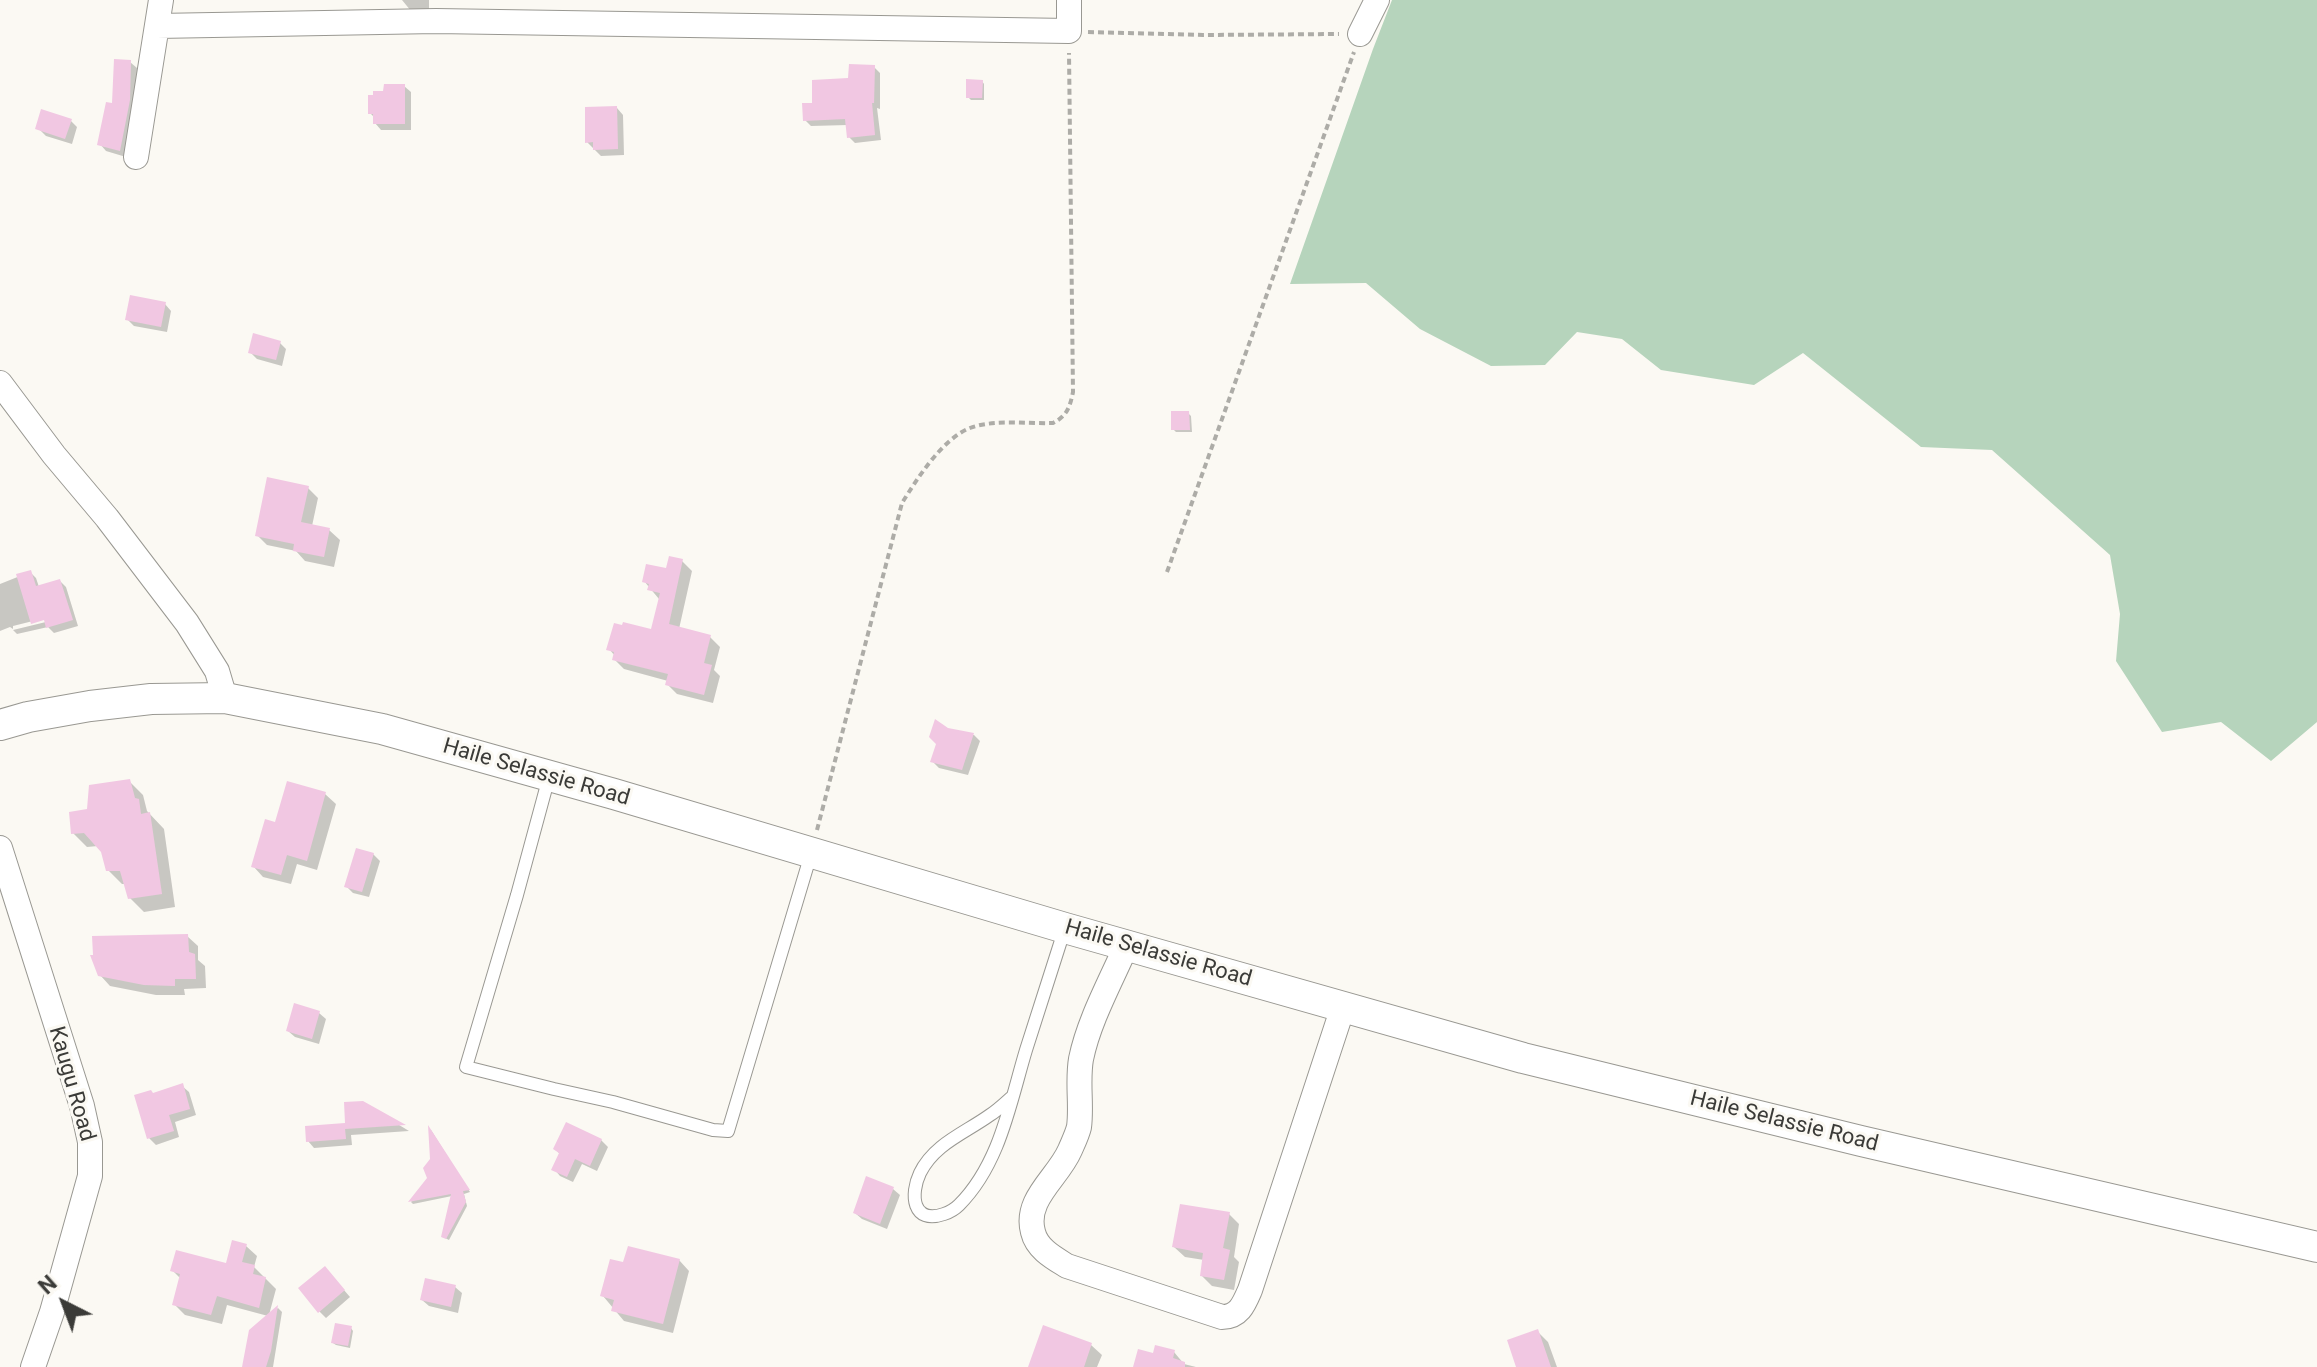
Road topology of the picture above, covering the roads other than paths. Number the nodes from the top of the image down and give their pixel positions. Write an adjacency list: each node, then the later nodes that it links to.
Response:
1 (161, 0): 4 (street)
2 (1069, 0): 4 (street)
3 (1377, 0): 5 (street)
4 (157, 26): 6 (street)
5 (1360, 34)
6 (136, 157)
7 (0, 383): 8 (street)
8 (225, 698): 9 (street, Haile Selassie Road); 10 (street, Haile Selassie Road)
9 (0, 725)
10 (549, 777): 12 (street, Haile Selassie Road); 12 (lane)
11 (0, 848): 18 (street, Kaugu Road)
12 (811, 852): 13 (street, Haile Selassie Road)
13 (1065, 928): 14 (street, Haile Selassie Road); 16 (lane)
14 (1127, 944): 15 (street, Haile Selassie Road); 15 (street)
15 (1343, 1007): 17 (street, Haile Selassie Road)
16 (1013, 1096): 16 (lane)
17 (2317, 1247)
18 (33, 1367)

